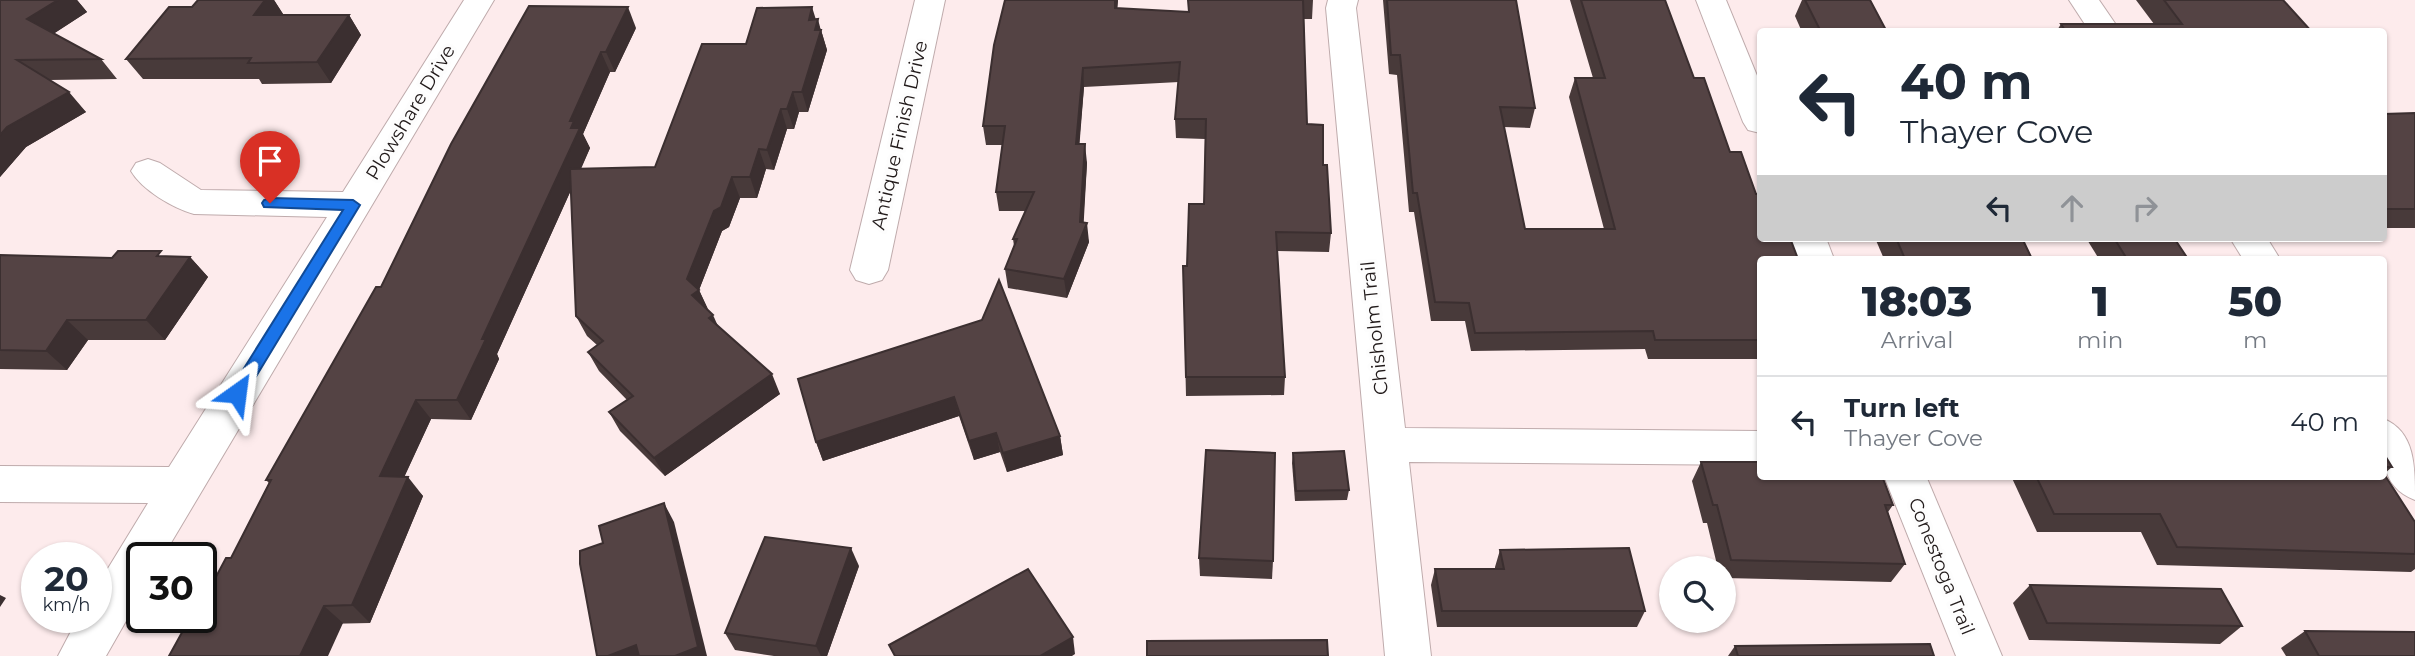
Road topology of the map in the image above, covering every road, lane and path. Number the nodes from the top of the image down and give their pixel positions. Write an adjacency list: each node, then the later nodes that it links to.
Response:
1 (479, 0): 9 (street, Plowshare Drive)
2 (930, 0): 10 (street, Antique Finish Drive)
3 (1343, 0): 12 (street, Chisholm Trail)
4 (1710, 0): 7 (street)
5 (2084, 0): 6 (street)
6 (2103, 28)
7 (1757, 115)
8 (148, 171): 9 (street)
9 (353, 205): 17 (street, Plowshare Drive)
10 (869, 270)
11 (2387, 440): 15 (street)
12 (1386, 445): 13 (street); 19 (street, Chisholm Trail)
13 (1757, 447)
14 (1907, 480): 20 (street, Conestoga Trail)
15 (2415, 482)
16 (0, 484): 17 (street)
17 (181, 485): 18 (street, Plowshare Drive)
18 (81, 656)
19 (1408, 656)
20 (1979, 656)

